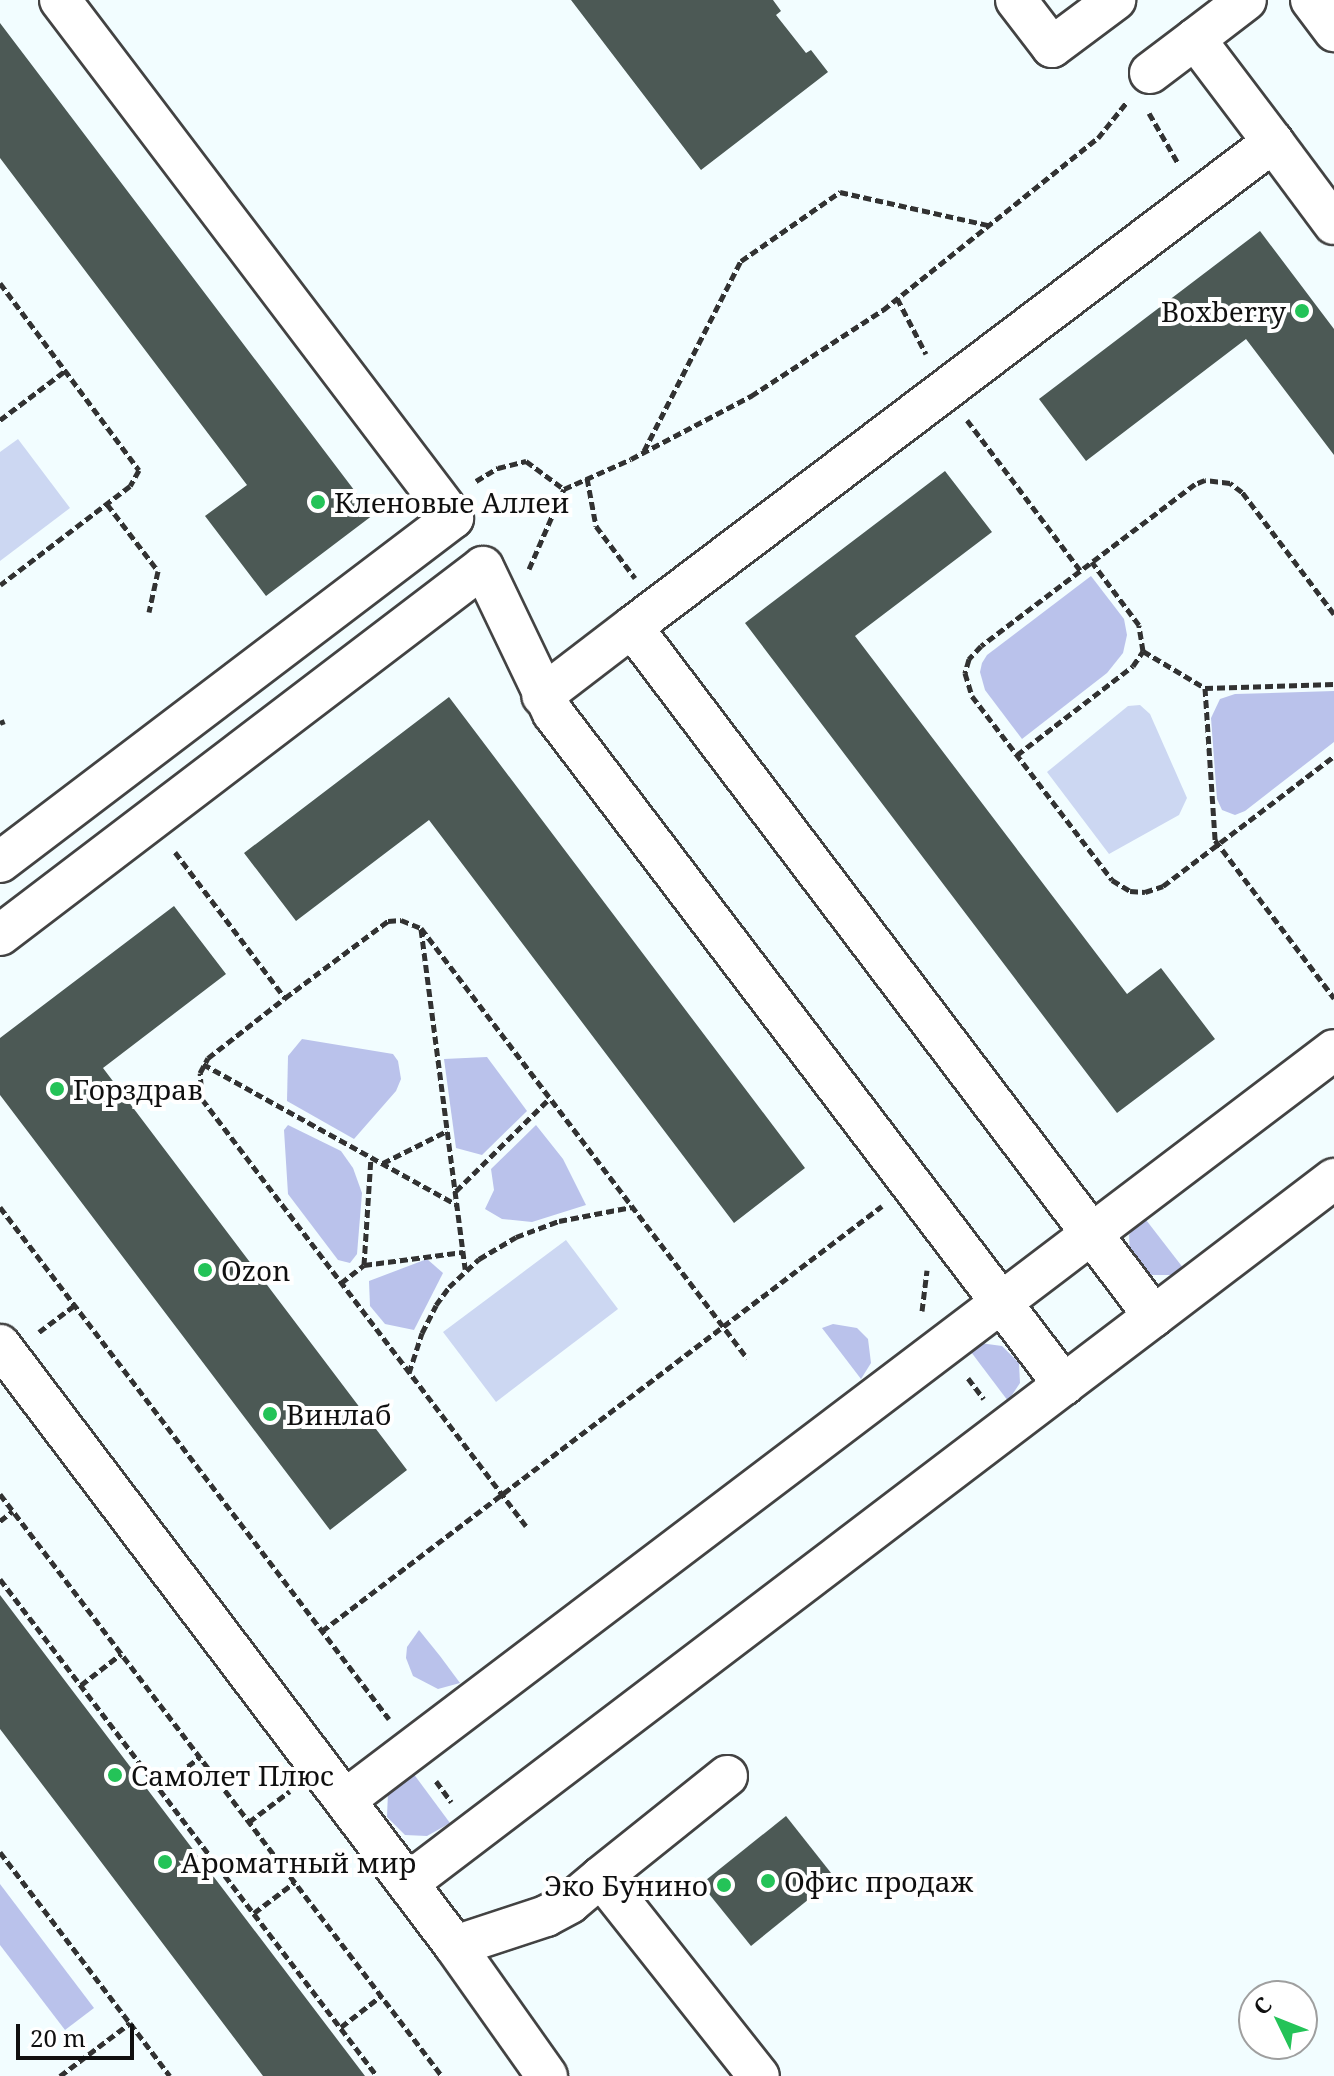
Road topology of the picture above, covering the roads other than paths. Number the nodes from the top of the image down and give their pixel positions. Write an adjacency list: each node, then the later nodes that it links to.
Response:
1 (60, 0): 11 (lane)
2 (1016, 0): 3 (lane)
3 (1115, 0)
4 (1246, 0): 7 (lane)
5 (1311, 0): 6 (lane)
6 (1334, 31)
7 (1195, 39): 8 (lane); 9 (lane)
8 (1150, 73)
9 (1273, 142): 10 (lane); 13 (lane)
10 (1334, 224)
11 (447, 510): 12 (lane); 15 (lane)
12 (483, 567): 14 (lane); 16 (lane)
13 (644, 618): 14 (lane); 19 (lane)
14 (542, 696): 20 (lane)
15 (0, 862)
16 (0, 935)
17 (1334, 1050): 19 (lane)
18 (1334, 1179): 21 (lane)
19 (1092, 1234): 20 (lane); 21 (lane)
20 (1002, 1302): 23 (lane); 25 (lane)
21 (1154, 1316): 23 (lane)
22 (0, 1345): 25 (lane)
23 (1064, 1385): 27 (lane)
24 (727, 1776): 26 (lane)
25 (345, 1800): 27 (lane)
26 (601, 1877): 28 (lane); 30 (lane)
27 (408, 1883): 28 (lane)
28 (455, 1946): 29 (lane)
29 (547, 2076)
30 (759, 2076)

